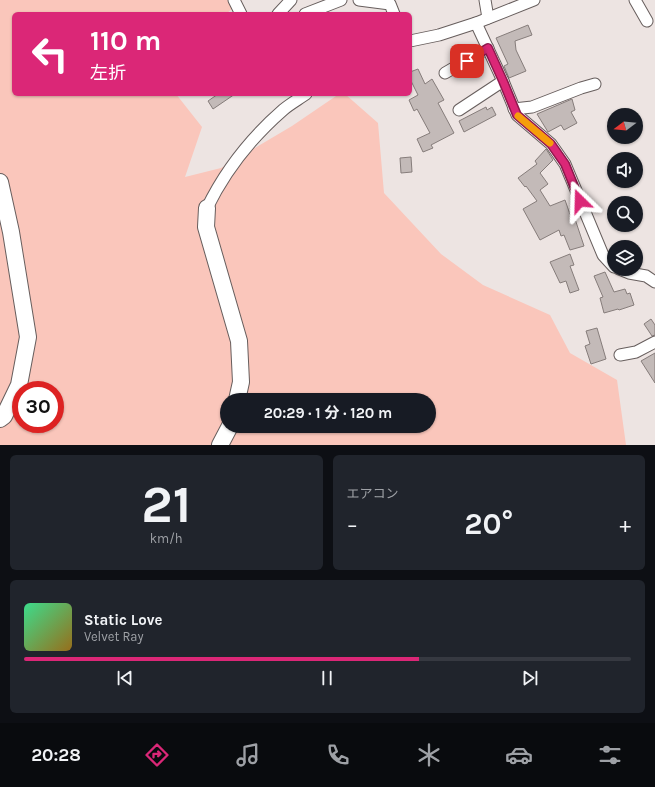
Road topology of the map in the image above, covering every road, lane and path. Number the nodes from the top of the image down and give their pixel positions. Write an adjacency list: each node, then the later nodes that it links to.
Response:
1 (234, 0): 9 (street)
2 (291, 0): 10 (street)
3 (341, 0): 11 (street)
4 (359, 0): 8 (street)
5 (485, 0): 12 (street)
6 (534, 0): 12 (street)
7 (635, 0): 13 (street)
8 (391, 6)
9 (240, 12)
10 (280, 12)
11 (310, 12)
12 (488, 18): 14 (street)
13 (647, 22)
14 (476, 23): 15 (street); 16 (street)
15 (412, 41)
16 (488, 48): 17 (street); 18 (street)
17 (445, 73)
18 (503, 81): 21 (street); 22 (street)
19 (595, 84): 21 (street)
20 (303, 96): 24 (street)
21 (514, 109): 25 (street)
22 (459, 110)
23 (0, 182): 31 (street)
24 (207, 208): 30 (street)
25 (607, 259)
26 (643, 275): 27 (street)
27 (655, 282)
28 (655, 342): 29 (street)
29 (620, 354)
30 (239, 393)
31 (0, 420)
32 (226, 433): 33 (street)
33 (220, 445)

